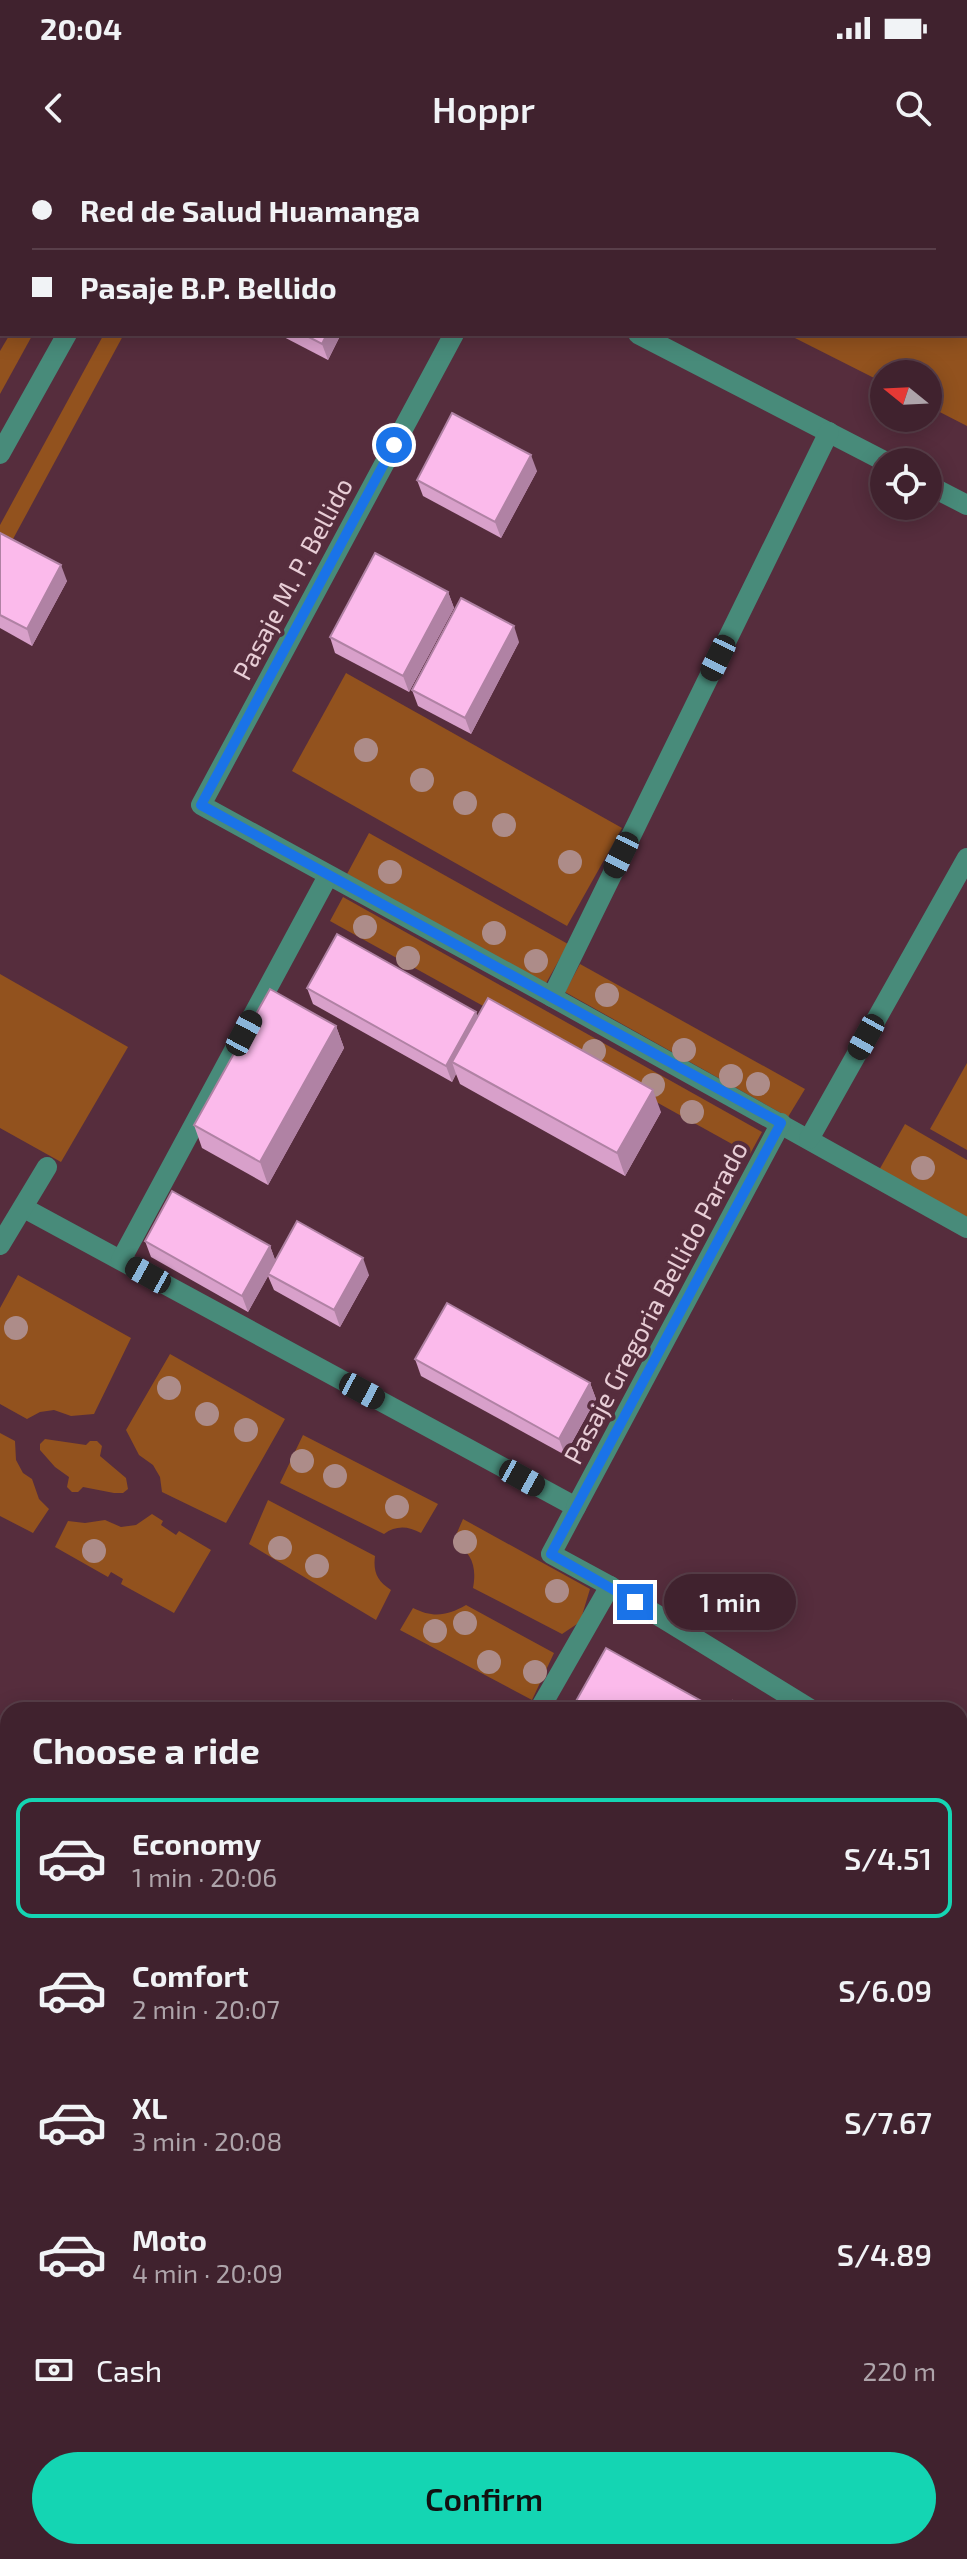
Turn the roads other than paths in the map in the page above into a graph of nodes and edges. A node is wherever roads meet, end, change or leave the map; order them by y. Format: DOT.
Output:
graph roads {
  1 [pos="66,336"];
  2 [pos="453,336"];
  3 [pos="642,336"];
  4 [pos="829,432"];
  5 [pos="0,454"];
  6 [pos="870,454"];
  7 [pos="942,492"];
  8 [pos="967,505"];
  9 [pos="967,858"];
  10 [pos="328,876"];
  11 [pos="552,997"];
  12 [pos="781,1123"];
  13 [pos="809,1139"];
  14 [pos="47,1167"];
  15 [pos="24,1208"];
  16 [pos="967,1228"];
  17 [pos="0,1245"];
  18 [pos="121,1260"];
  19 [pos="576,1507"];
  20 [pos="610,1586"];
  21 [pos="544,1702"];
  22 [pos="799,1702"];
  1 -- 5 [label="street"];
  2 -- 10 [label="street, Pasaje M. P. Bellido"];
  3 -- 4 [label="street"];
  4 -- 6 [label="street"];
  4 -- 11 [label="street"];
  7 -- 8 [label="street"];
  9 -- 13 [label="street"];
  10 -- 11 [label="street"];
  10 -- 18 [label="street"];
  11 -- 12 [label="street"];
  12 -- 13 [label="street"];
  12 -- 19 [label="street, Pasaje Gregoria Bellido Parado"];
  13 -- 16 [label="street"];
  14 -- 15 [label="street"];
  15 -- 17 [label="street"];
  15 -- 18 [label="street"];
  18 -- 19 [label="street"];
  19 -- 20 [label="street, Pasaje Gregoria Bellido Parado"];
  20 -- 21 [label="street"];
  20 -- 22 [label="street"];
}
